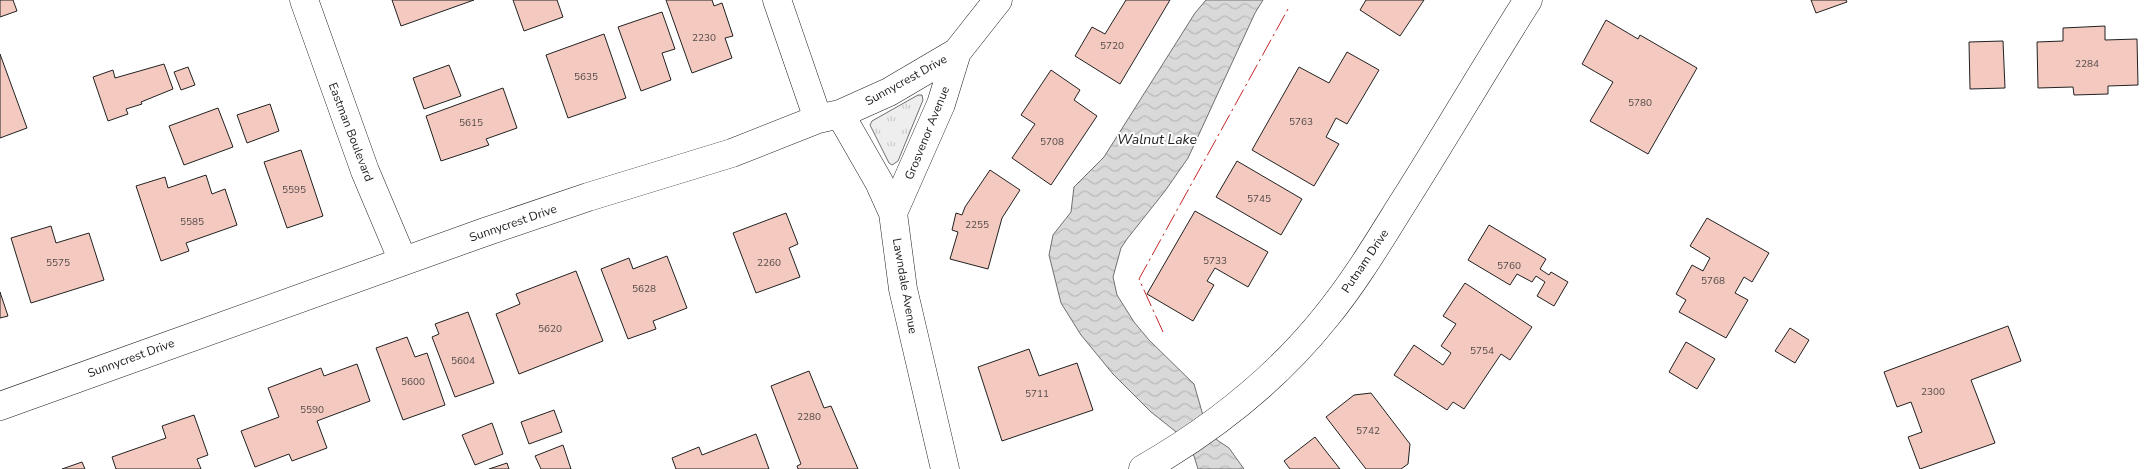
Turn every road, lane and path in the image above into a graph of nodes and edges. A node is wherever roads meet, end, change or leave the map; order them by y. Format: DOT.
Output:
graph roads {
  1 [pos="304,0"];
  2 [pos="777,0"];
  3 [pos="998,0"];
  4 [pos="1528,0"];
  5 [pos="957,52"];
  6 [pos="829,116"];
  7 [pos="893,213"];
  8 [pos="403,261"];
  9 [pos="0,406"];
  10 [pos="1151,464"];
  11 [pos="945,469"];
  1 -- 8 [label="street, Eastman Boulevard"];
  2 -- 6 [label="street, Lawndale Avenue"];
  3 -- 5 [label="street, Sunnycrest Drive"];
  4 -- 10 [label="street, Putnam Drive"];
  5 -- 6 [label="street, Sunnycrest Drive"];
  5 -- 7 [label="street, Grosvenor Avenue"];
  6 -- 7 [label="street, Lawndale Avenue"];
  6 -- 8 [label="street, Sunnycrest Drive"];
  7 -- 11 [label="street, Lawndale Avenue"];
  8 -- 9 [label="street, Sunnycrest Drive"];
}
